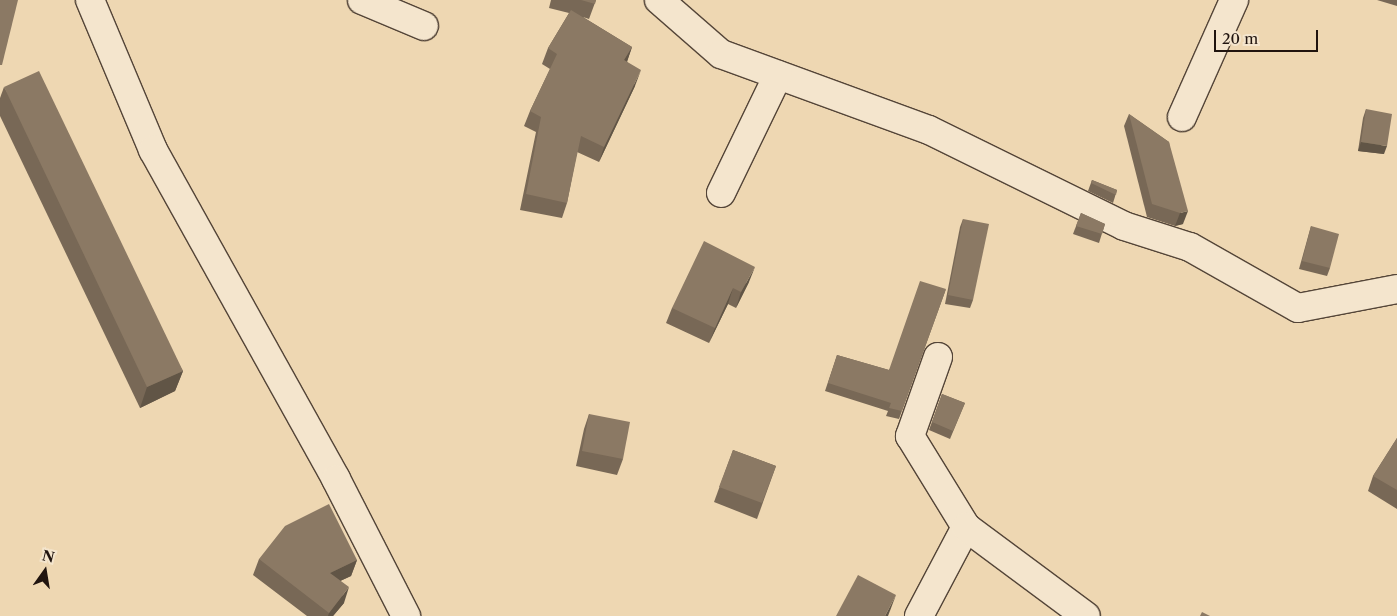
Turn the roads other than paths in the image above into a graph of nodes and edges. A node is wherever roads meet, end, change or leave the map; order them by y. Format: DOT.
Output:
graph roads {
  1 [pos="90,0"];
  2 [pos="362,0"];
  3 [pos="659,0"];
  4 [pos="1234,0"];
  5 [pos="424,26"];
  6 [pos="778,75"];
  7 [pos="1182,117"];
  8 [pos="721,193"];
  9 [pos="1397,289"];
  10 [pos="938,357"];
  11 [pos="966,527"];
  12 [pos="406,616"];
  13 [pos="919,616"];
  14 [pos="1086,616"];
  1 -- 12 [label="street"];
  2 -- 5 [label="street"];
  3 -- 6 [label="street"];
  4 -- 7 [label="street"];
  6 -- 8 [label="street"];
  6 -- 9 [label="street"];
  10 -- 11 [label="street"];
  11 -- 13 [label="street"];
  11 -- 14 [label="street"];
}
